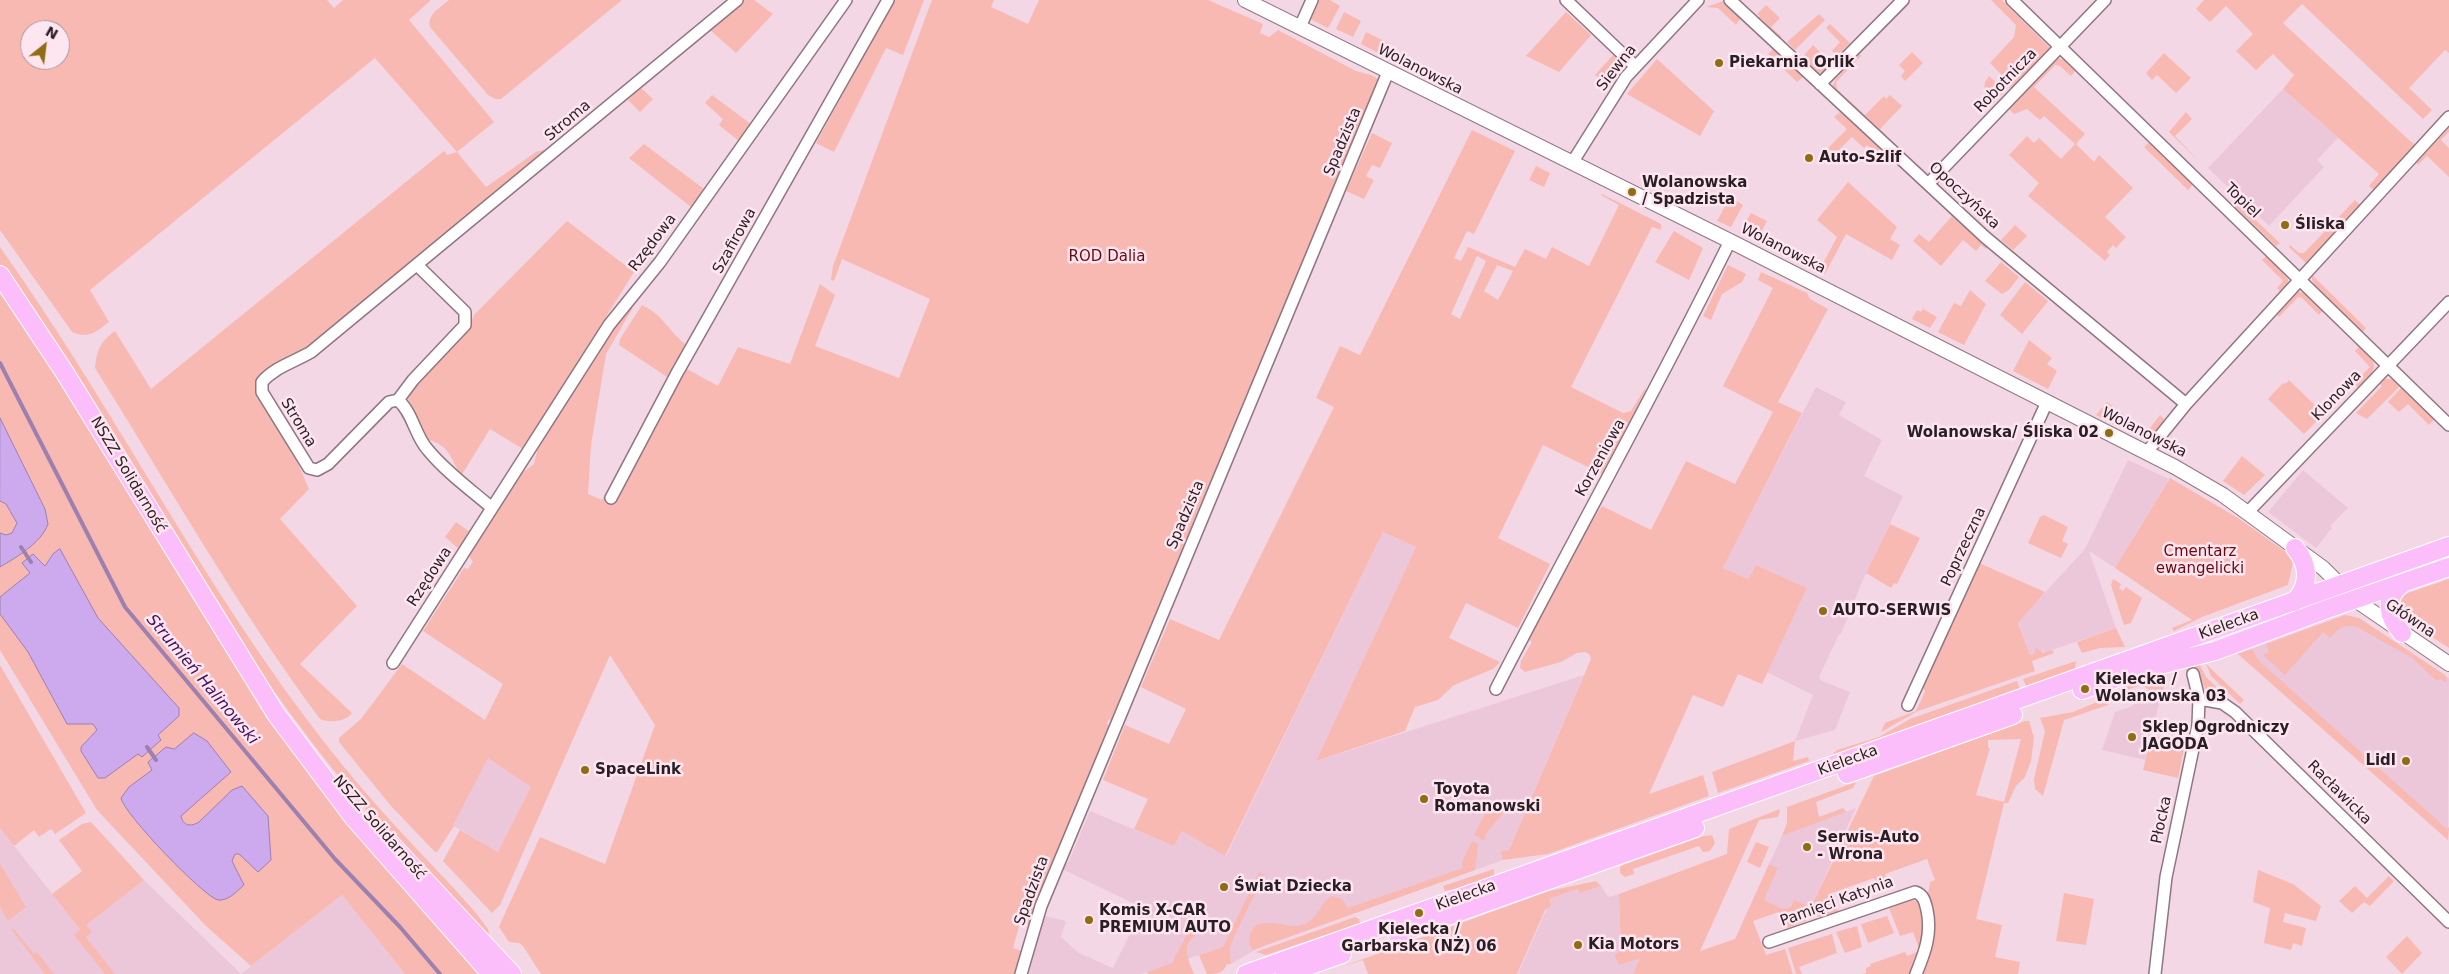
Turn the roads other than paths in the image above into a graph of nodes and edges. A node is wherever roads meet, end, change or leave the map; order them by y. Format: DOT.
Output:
graph roads {
  1 [pos="737,0"];
  2 [pos="846,0"];
  3 [pos="888,0"];
  4 [pos="1245,0"];
  5 [pos="1312,0"];
  6 [pos="1566,0"];
  7 [pos="1698,0"];
  8 [pos="1730,0"];
  9 [pos="1902,0"];
  10 [pos="2012,0"];
  11 [pos="2105,0"];
  12 [pos="1300,27"];
  13 [pos="2061,46"];
  14 [pos="1635,66"];
  15 [pos="1388,72"];
  16 [pos="1820,84"];
  17 [pos="2449,117"];
  18 [pos="1572,163"];
  19 [pos="1928,184"];
  20 [pos="1730,241"];
  21 [pos="418,266"];
  22 [pos="0,276"];
  23 [pos="2301,280"];
  24 [pos="2449,302"];
  25 [pos="2388,365"];
  26 [pos="398,400"];
  27 [pos="2047,402"];
  28 [pos="2186,404"];
  29 [pos="2449,424"];
  30 [pos="2147,452"];
  31 [pos="611,498"];
  32 [pos="492,508"];
  33 [pos="2248,512"];
  34 [pos="2449,546"];
  35 [pos="2295,548"];
  36 [pos="2449,567"];
  37 [pos="2402,584"];
  38 [pos="2339,586"];
  39 [pos="2354,599"];
  40 [pos="2294,602"];
  41 [pos="2402,633"];
  42 [pos="393,663"];
  43 [pos="2449,664"];
  44 [pos="2193,674"];
  45 [pos="253,675"];
  46 [pos="1496,689"];
  47 [pos="2199,699"];
  48 [pos="1908,705"];
  49 [pos="2449,922"];
  50 [pos="1769,942"];
  51 [pos="491,974"];
  52 [pos="512,974"];
  53 [pos="1021,974"];
  54 [pos="1246,974"];
  55 [pos="1285,974"];
  56 [pos="1916,974"];
  57 [pos="2155,974"];
  1 -- 21 [label="street, Stroma"];
  2 -- 32 [label="street, Rzędowa"];
  3 -- 31 [label="street, Szafirowa"];
  4 -- 12 [label="street, Wolanowska"];
  5 -- 12 [label="street"];
  6 -- 14 [label="street"];
  7 -- 14 [label="street, Siewna"];
  8 -- 16 [label="street, Opoczyńska"];
  9 -- 16 [label="street"];
  10 -- 13 [label="street, Topiel"];
  11 -- 13 [label="street, Robotnicza"];
  12 -- 15 [label="street, Wolanowska"];
  13 -- 19 [label="street, Robotnicza"];
  13 -- 23 [label="street, Topiel"];
  14 -- 18 [label="street, Siewna"];
  15 -- 18 [label="street, Wolanowska"];
  15 -- 53 [label="street, Spadzista"];
  16 -- 19 [label="street, Opoczyńska"];
  17 -- 23 [label="street"];
  18 -- 20 [label="street, Wolanowska"];
  19 -- 28 [label="street, Opoczyńska"];
  20 -- 27 [label="street, Wolanowska"];
  20 -- 46 [label="street, Korzeniowa"];
  21 -- 26 [label="street, Stroma"];
  21 -- 26 [label="street, Stroma"];
  22 -- 45 [label="main road, NSZZ Solidarność"];
  23 -- 25 [label="street, Topiel"];
  23 -- 28 [label="street"];
  24 -- 25 [label="street, Klonowa"];
  25 -- 29 [label="street, Topiel"];
  25 -- 33 [label="street, Klonowa"];
  26 -- 32 [label="street"];
  27 -- 30 [label="street, Wolanowska"];
  27 -- 48 [label="street, Poprzeczna"];
  28 -- 30 [label="street"];
  30 -- 33 [label="street, Wolanowska"];
  32 -- 42 [label="street, Rzędowa"];
  33 -- 35 [label="street, Wolanowska"];
  34 -- 38 [label="main road, Kielecka"];
  35 -- 38 [label="street, Wolanowska"];
  35 -- 40 [label="main road"];
  36 -- 37 [label="main road, Kielecka"];
  37 -- 39 [label="main road, Kielecka"];
  37 -- 41 [label="main road"];
  38 -- 39 [label="street, Wolanowska"];
  38 -- 40 [label="main road, Kielecka"];
  39 -- 41 [label="street, Główna"];
  39 -- 55 [label="main road, Kielecka"];
  40 -- 54 [label="main road, Kielecka"];
  41 -- 43 [label="street, Główna"];
  44 -- 47 [label="street, Płocka"];
  45 -- 51 [label="main road, NSZZ Solidarność"];
  45 -- 52 [label="main road, NSZZ Solidarność"];
  47 -- 49 [label="street, Racławicka"];
  47 -- 57 [label="street, Płocka"];
  50 -- 56 [label="street, Pamięci Katynia"];
}
